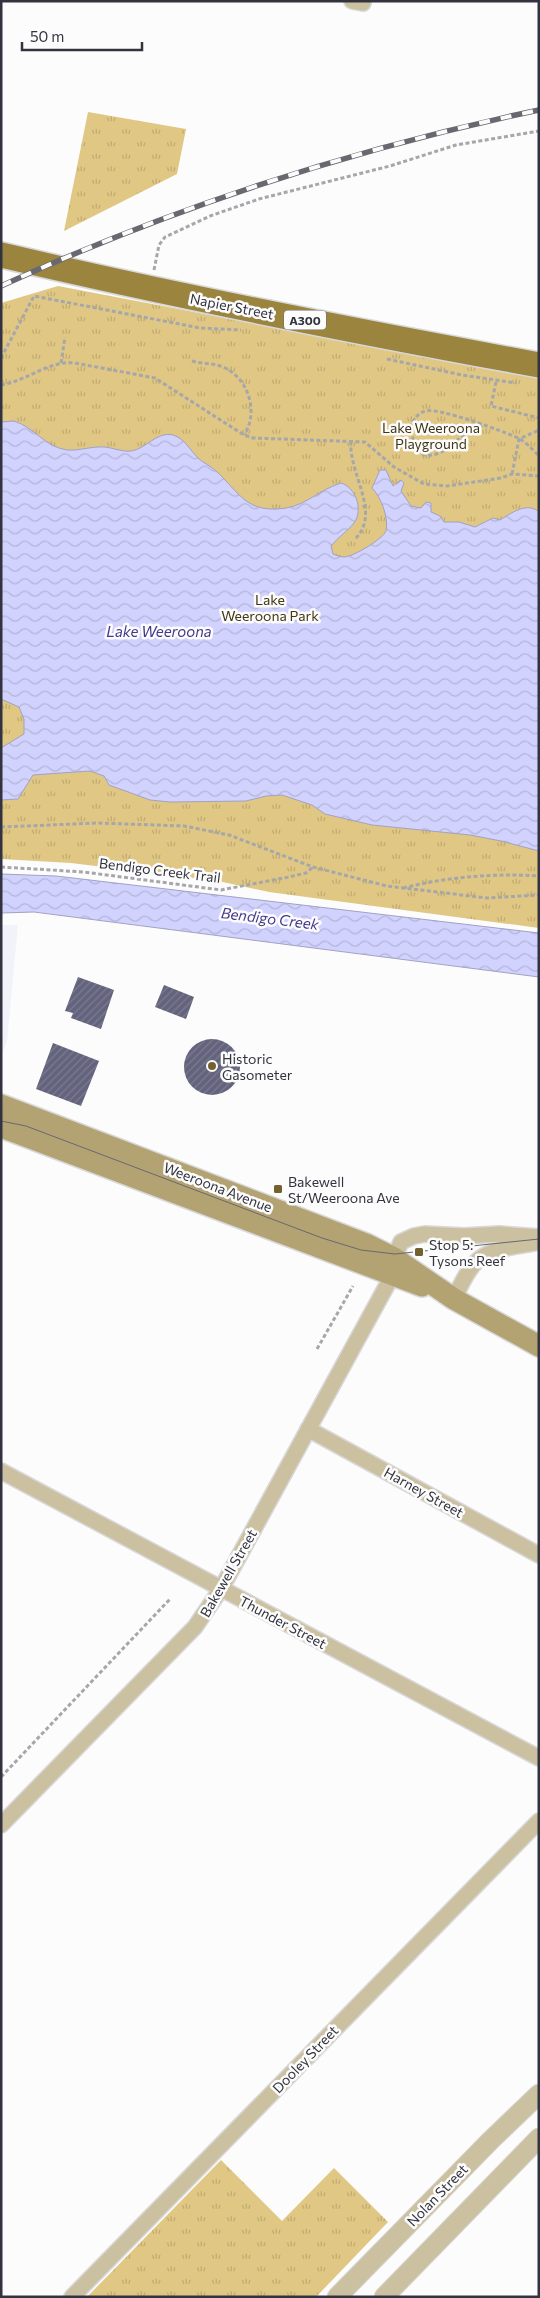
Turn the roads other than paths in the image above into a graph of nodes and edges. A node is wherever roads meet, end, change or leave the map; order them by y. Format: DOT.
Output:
graph roads {
  1 [pos="8,257"];
  2 [pos="126,280"];
  3 [pos="539,350"];
  4 [pos="539,365"];
  5 [pos="1,1105"];
  6 [pos="1,1127"];
  7 [pos="539,1236"];
  8 [pos="539,1242"];
  9 [pos="393,1267"];
  10 [pos="454,1299"];
  11 [pos="539,1346"];
  12 [pos="308,1429"];
  13 [pos="1,1470"];
  14 [pos="539,1555"];
  15 [pos="221,1589"];
  16 [pos="539,1758"];
  17 [pos="539,1821"];
  18 [pos="1,1825"];
  19 [pos="539,2094"];
  20 [pos="539,2138"];
  21 [pos="72,2297"];
  22 [pos="336,2297"];
  23 [pos="384,2297"];
  1 -- 2 [label="highway, Napier Street / A300"];
  2 -- 3 [label="highway, Napier Street / A300"];
  2 -- 4 [label="highway, Napier Street / A300"];
  5 -- 9 [label="main road, Weeroona Avenue"];
  6 -- 9 [label="main road, Weeroona Avenue"];
  7 -- 9 [label="street, Bakewell Street"];
  8 -- 10 [label="street"];
  9 -- 10 [label="main road, Weeroona Avenue"];
  9 -- 12 [label="street, Bakewell Street"];
  10 -- 11 [label="main road, Weeroona Avenue"];
  12 -- 14 [label="street, Harney Street"];
  12 -- 15 [label="street, Bakewell Street"];
  13 -- 15 [label="street, Thunder Street"];
  15 -- 16 [label="street, Thunder Street"];
  15 -- 18 [label="street, Bakewell Street"];
  17 -- 21 [label="street, Dooley Street"];
  19 -- 22 [label="street, Nolan Street"];
  20 -- 23 [label="street"];
}
